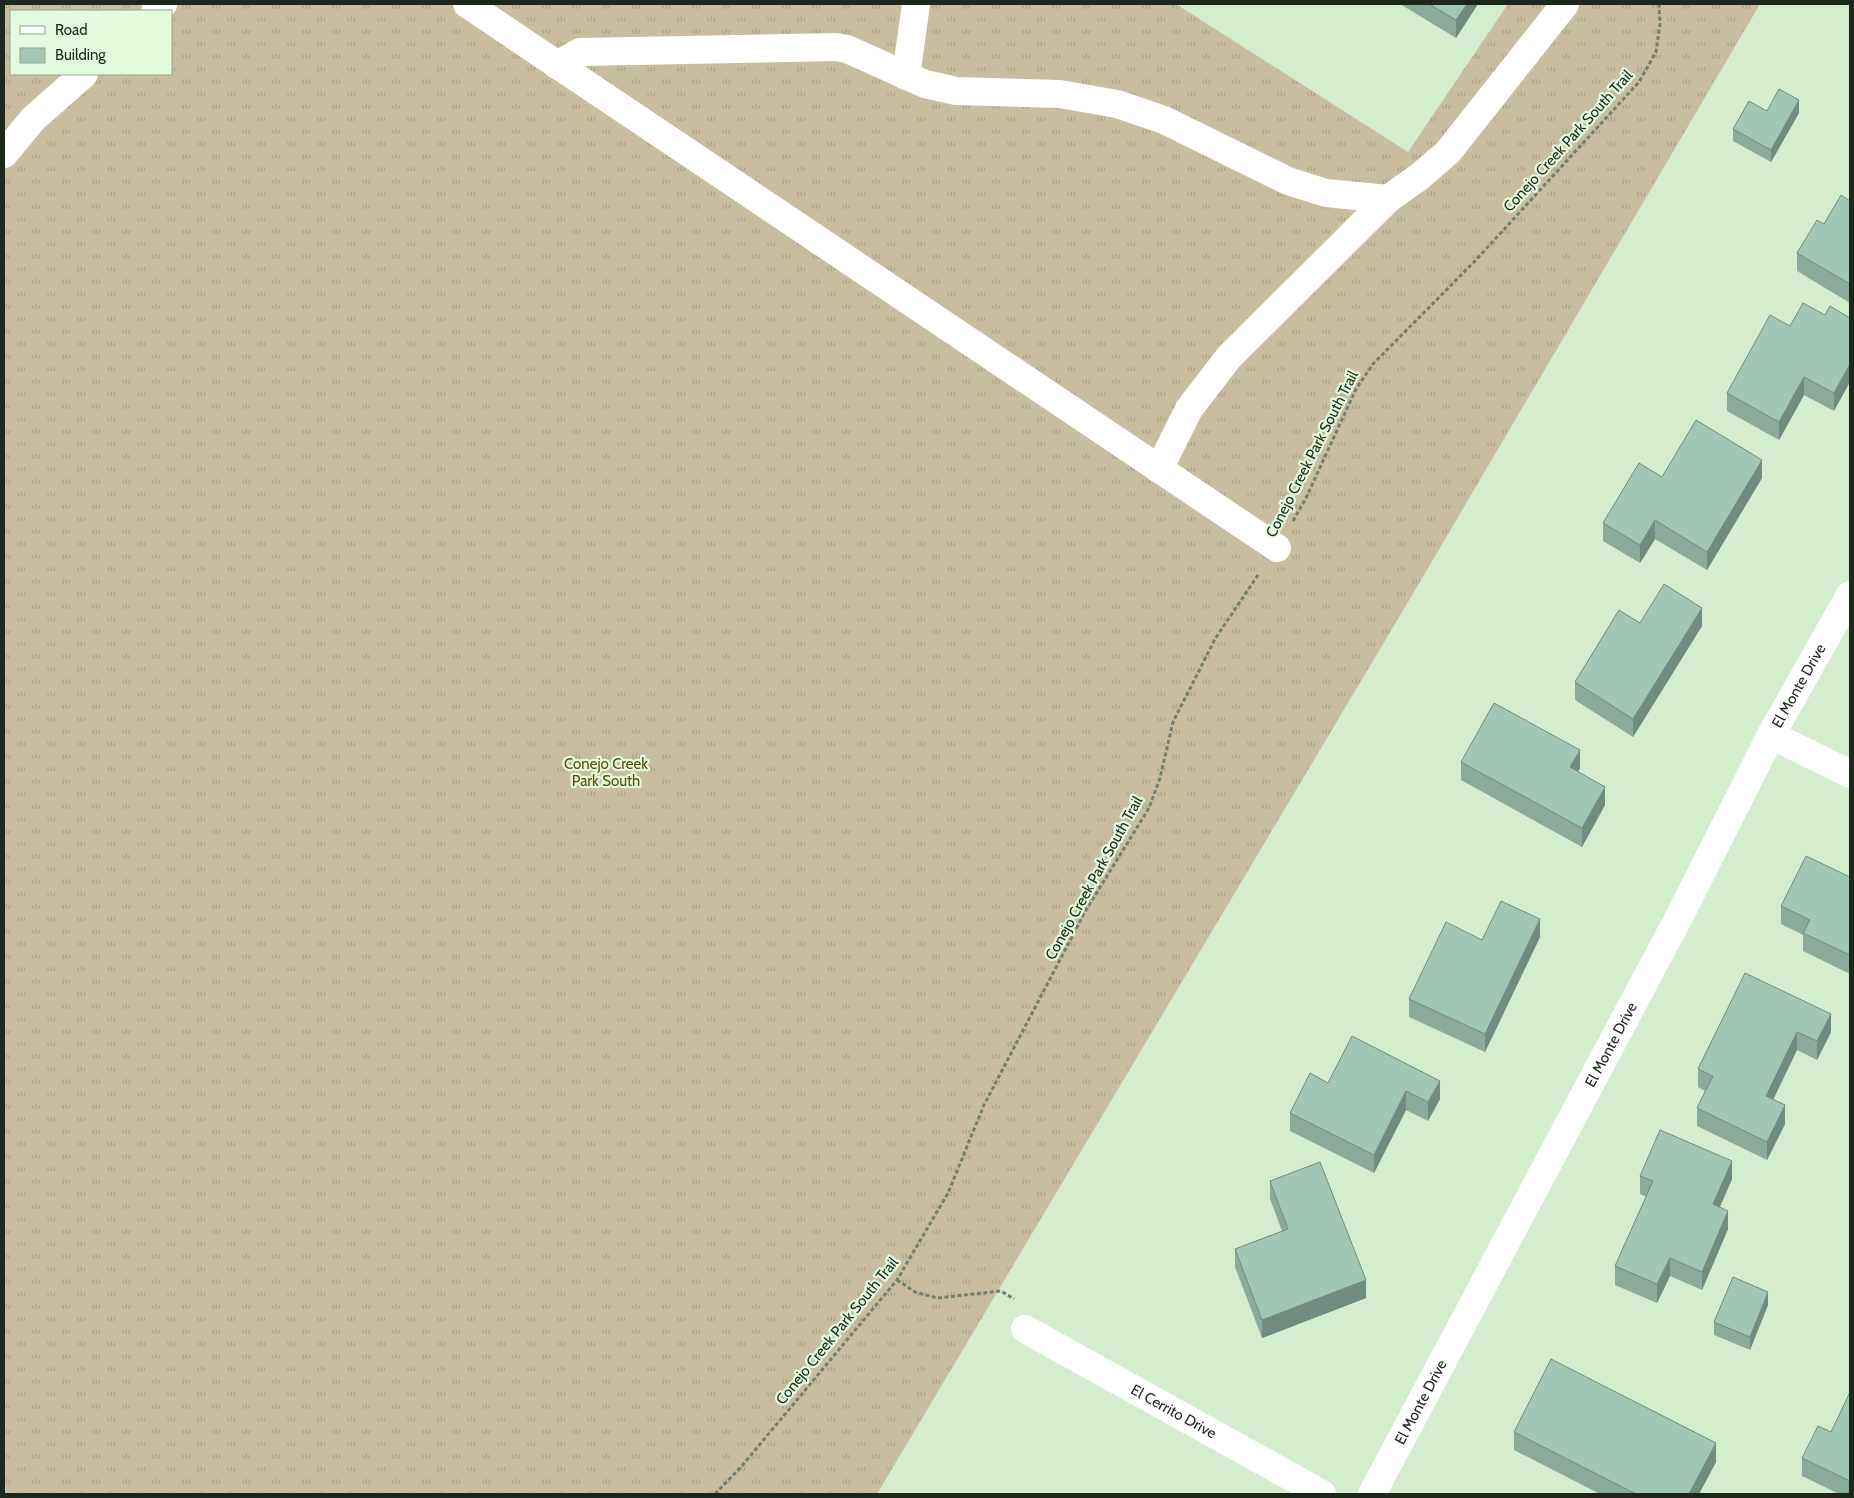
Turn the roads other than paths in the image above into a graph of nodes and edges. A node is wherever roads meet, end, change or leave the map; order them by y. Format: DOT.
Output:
graph roads {
  1 [pos="467,4"];
  2 [pos="916,4"];
  3 [pos="1565,4"];
  4 [pos="557,64"];
  5 [pos="83,75"];
  6 [pos="906,76"];
  7 [pos="4,154"];
  8 [pos="1388,199"];
  9 [pos="1159,469"];
  10 [pos="1277,548"];
  11 [pos="1850,595"];
  12 [pos="1771,735"];
  13 [pos="1850,774"];
  14 [pos="1025,1329"];
  15 [pos="1322,1494"];
  16 [pos="1372,1494"];
  1 -- 4 [label="street"];
  2 -- 6 [label="street"];
  3 -- 8 [label="street"];
  4 -- 6 [label="street"];
  4 -- 9 [label="street"];
  5 -- 7 [label="street"];
  6 -- 8 [label="street"];
  8 -- 9 [label="street"];
  9 -- 10 [label="street"];
  11 -- 12 [label="street, El Monte Drive"];
  12 -- 13 [label="street"];
  12 -- 16 [label="street, El Monte Drive"];
  14 -- 15 [label="street, El Cerrito Drive"];
}
